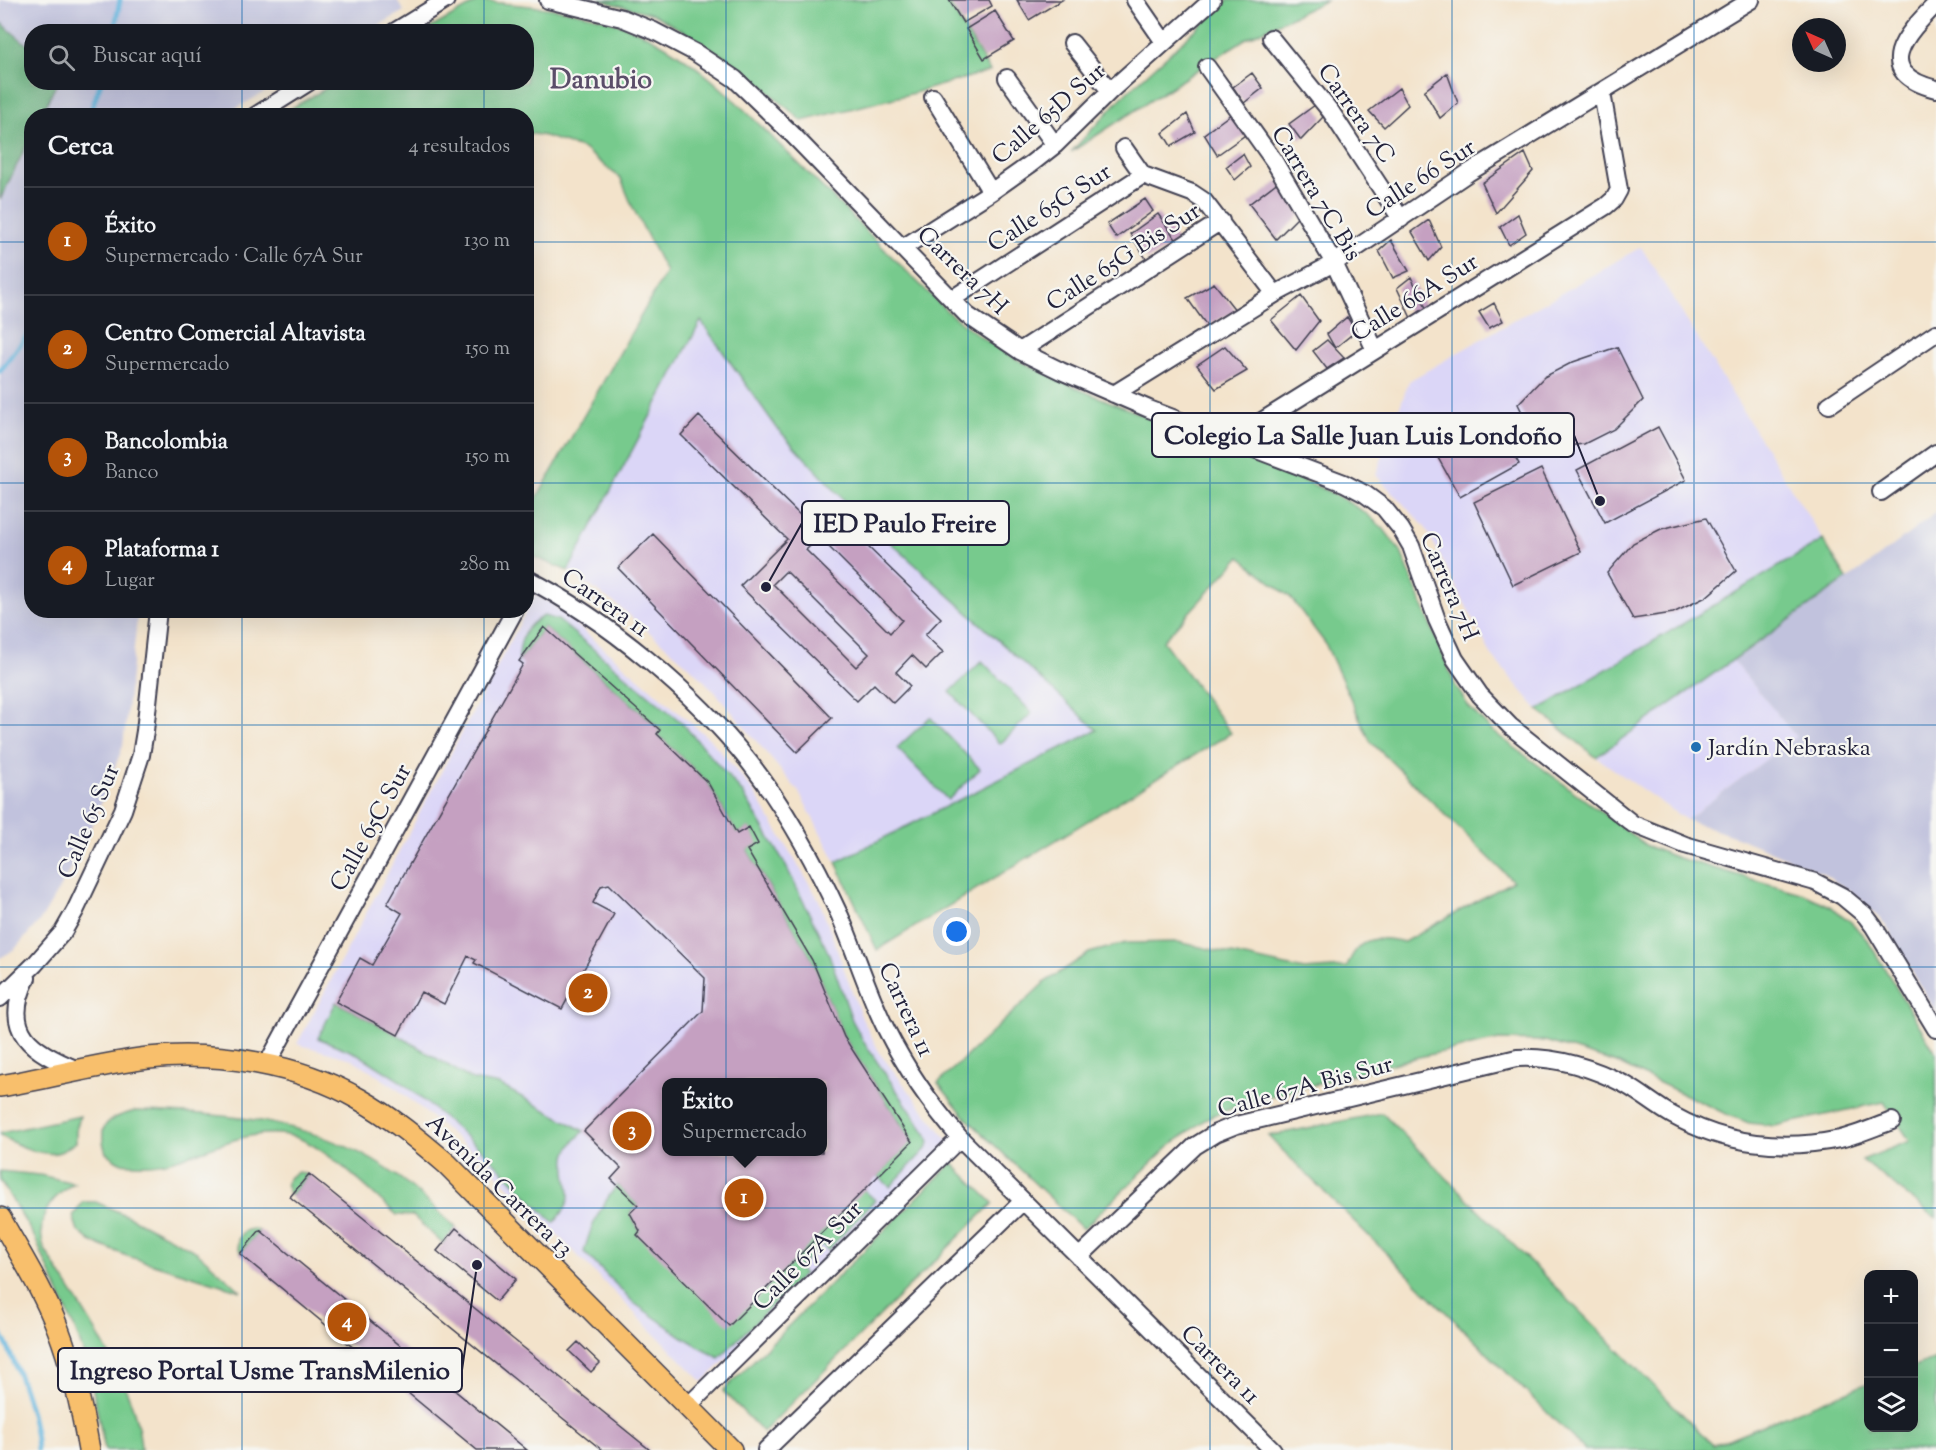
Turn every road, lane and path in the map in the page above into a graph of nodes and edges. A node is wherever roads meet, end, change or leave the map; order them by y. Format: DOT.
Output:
graph roads {
  1 [pos="446,0"];
  2 [pos="548,0"];
  3 [pos="1135,0"];
  4 [pos="1212,0"];
  5 [pos="1751,0"];
  6 [pos="1936,4"];
  7 [pos="407,24"];
  8 [pos="1271,38"];
  9 [pos="1164,42"];
  10 [pos="1072,43"];
  11 [pos="1207,67"];
  12 [pos="1007,78"];
  13 [pos="1936,89"];
  14 [pos="296,90"];
  15 [pos="1110,91"];
  16 [pos="1602,93"];
  17 [pos="933,97"];
  18 [pos="268,108"];
  19 [pos="1055,144"];
  20 [pos="1124,148"];
  21 [pos="1143,176"];
  22 [pos="991,192"];
  23 [pos="1401,219"];
  24 [pos="1221,221"];
  25 [pos="904,247"];
  26 [pos="1334,263"];
  27 [pos="1275,294"];
  28 [pos="952,299"];
  29 [pos="1936,333"];
  30 [pos="1375,350"];
  31 [pos="1020,351"];
  32 [pos="1114,393"];
  33 [pos="1829,405"];
  34 [pos="1230,441"];
  35 [pos="1936,453"];
  36 [pos="1881,492"];
  37 [pos="534,586"];
  38 [pos="157,618"];
  39 [pos="511,618"];
  40 [pos="35,964"];
  41 [pos="0,998"];
  42 [pos="1936,1029"];
  43 [pos="266,1066"];
  44 [pos="78,1070"];
  45 [pos="0,1086"];
  46 [pos="1892,1121"];
  47 [pos="960,1138"];
  48 [pos="1023,1201"];
  49 [pos="0,1218"];
  50 [pos="1079,1257"];
  51 [pos="688,1406"];
  52 [pos="89,1450"];
  53 [pos="731,1450"];
  54 [pos="766,1450"];
  55 [pos="1273,1450"];
  1 -- 7 [label="street"];
  2 -- 25 [label="street, Carrera 7H"];
  3 -- 9 [label="street"];
  4 -- 9 [label="street, Calle 65D Sur"];
  5 -- 16 [label="street, Calle 66 Sur"];
  6 -- 13 [label="street"];
  8 -- 23 [label="street, Carrera 7C"];
  9 -- 15 [label="street, Calle 65D Sur"];
  10 -- 15 [label="street"];
  11 -- 26 [label="street, Carrera 7C Bis"];
  12 -- 19 [label="street"];
  14 -- 18 [label="street"];
  15 -- 19 [label="street, Calle 65D Sur"];
  16 -- 23 [label="street, Calle 66 Sur"];
  16 -- 30 [label="street, Calle 66A Sur"];
  17 -- 22 [label="street"];
  19 -- 22 [label="street, Calle 65D Sur"];
  20 -- 21 [label="street"];
  21 -- 24 [label="street"];
  21 -- 28 [label="street, Calle 65G Sur"];
  22 -- 25 [label="street, Calle 65D Sur"];
  23 -- 26 [label="street, Calle 66 Sur"];
  24 -- 27 [label="street"];
  24 -- 31 [label="street, Calle 65G Bis Sur"];
  25 -- 28 [label="street, Carrera 7H"];
  26 -- 27 [label="street, Calle 66 Sur"];
  26 -- 30 [label="street, Carrera 7C Bis"];
  27 -- 32 [label="street, Calle 66 Sur"];
  28 -- 31 [label="street, Carrera 7H"];
  29 -- 33 [label="street"];
  30 -- 34 [label="street, Calle 66A Sur"];
  31 -- 32 [label="street, Carrera 7H"];
  32 -- 34 [label="street, Carrera 7H"];
  34 -- 42 [label="street, Carrera 7H"];
  35 -- 36 [label="street"];
  37 -- 47 [label="street, Carrera 11"];
  38 -- 40 [label="street, Calle 65 Sur"];
  39 -- 43 [label="street, Calle 65C Sur"];
  40 -- 41 [label="street, Calle 65 Sur"];
  40 -- 44 [label="street, Calle 65 Sur"];
  43 -- 44 [label="main road, Avenida Carrera 13"];
  43 -- 51 [label="main road, Avenida Carrera 13"];
  44 -- 45 [label="main road, Avenida Carrera 13"];
  46 -- 50 [label="street, Calle 67A Bis Sur"];
  47 -- 48 [label="street, Carrera 11"];
  47 -- 51 [label="street, Calle 67A Sur"];
  48 -- 50 [label="street, Carrera 11"];
  48 -- 54 [label="street"];
  49 -- 52 [label="main road"];
  50 -- 55 [label="street, Carrera 11"];
  51 -- 53 [label="main road, Avenida Carrera 13"];
}
